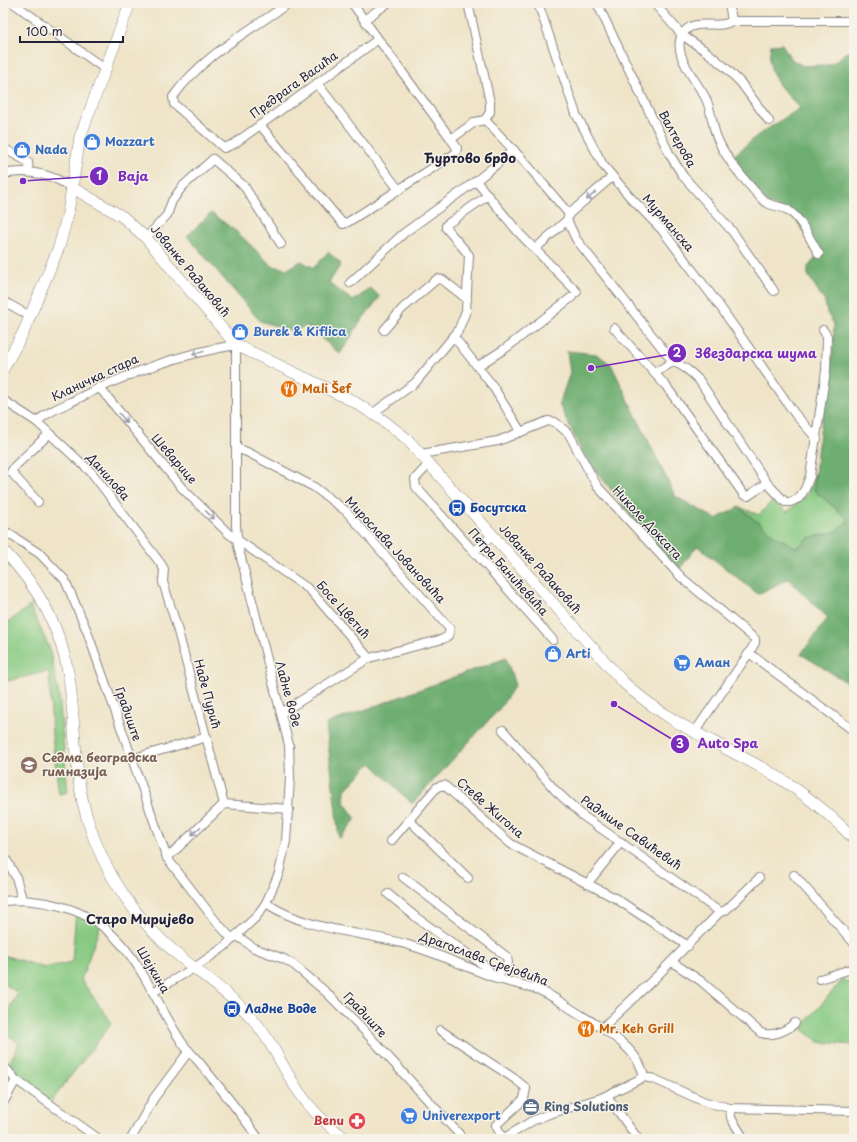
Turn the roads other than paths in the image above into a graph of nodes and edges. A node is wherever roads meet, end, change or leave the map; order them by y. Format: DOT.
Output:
graph roads {
  1 [pos="13,3"];
  2 [pos="130,3"];
  3 [pos="289,3"];
  4 [pos="352,3"];
  5 [pos="388,3"];
  6 [pos="468,3"];
  7 [pos="538,3"];
  8 [pos="597,3"];
  9 [pos="654,3"];
  10 [pos="729,3"];
  11 [pos="364,20"];
  12 [pos="732,21"];
  13 [pos="854,21"];
  14 [pos="682,35"];
  15 [pos="377,40"];
  16 [pos="105,69"];
  17 [pos="317,83"];
  18 [pos="484,120"];
  19 [pos="769,121"];
  20 [pos="260,126"];
  21 [pos="451,139"];
  22 [pos="3,148"];
  23 [pos="514,150"];
  24 [pos="29,172"];
  25 [pos="3,174"];
  26 [pos="612,177"];
  27 [pos="476,181"];
  28 [pos="71,187"];
  29 [pos="399,190"];
  30 [pos="487,196"];
  31 [pos="568,217"];
  32 [pos="146,238"];
  33 [pos="281,244"];
  34 [pos="535,249"];
  35 [pos="819,254"];
  36 [pos="350,282"];
  37 [pos="774,291"];
  38 [pos="467,299"];
  39 [pos="3,301"];
  40 [pos="30,316"];
  41 [pos="614,328"];
  42 [pos="384,330"];
  43 [pos="823,330"];
  44 [pos="454,337"];
  45 [pos="236,345"];
  46 [pos="673,362"];
  47 [pos="478,366"];
  48 [pos="3,369"];
  49 [pos="654,372"];
  50 [pos="99,388"];
  51 [pos="3,400"];
  52 [pos="373,413"];
  53 [pos="37,422"];
  54 [pos="521,432"];
  55 [pos="49,434"];
  56 [pos="817,439"];
  57 [pos="236,448"];
  58 [pos="421,454"];
  59 [pos="429,464"];
  60 [pos="767,483"];
  61 [pos="38,502"];
  62 [pos="3,530"];
  63 [pos="492,536"];
  64 [pos="238,540"];
  65 [pos="3,550"];
  66 [pos="474,551"];
  67 [pos="165,592"];
  68 [pos="554,640"];
  69 [pos="749,653"];
  70 [pos="369,658"];
  71 [pos="281,713"];
  72 [pos="503,730"];
  73 [pos="854,730"];
  74 [pos="694,733"];
  75 [pos="206,737"];
  76 [pos="131,759"];
  77 [pos="224,804"];
  78 [pos="289,808"];
  79 [pos="409,820"];
  80 [pos="854,839"];
  81 [pos="391,841"];
  82 [pos="621,842"];
  83 [pos="3,854"];
  84 [pos="167,858"];
  85 [pos="794,875"];
  86 [pos="403,877"];
  87 [pos="468,878"];
  88 [pos="759,878"];
  89 [pos="587,884"];
  90 [pos="388,894"];
  91 [pos="22,899"];
  92 [pos="3,900"];
  93 [pos="266,903"];
  94 [pos="720,912"];
  95 [pos="234,937"];
  96 [pos="854,943"];
  97 [pos="688,946"];
  98 [pos="672,962"];
  99 [pos="194,968"];
  100 [pos="854,968"];
  101 [pos="496,978"];
  102 [pos="820,979"];
  103 [pos="153,992"];
  104 [pos="795,1023"];
  105 [pos="602,1028"];
  106 [pos="440,1030"];
  107 [pos="189,1051"];
  108 [pos="3,1065"];
  109 [pos="644,1077"];
  110 [pos="16,1080"];
  111 [pos="607,1096"];
  112 [pos="3,1102"];
  113 [pos="730,1108"];
  114 [pos="854,1111"];
  115 [pos="459,1134"];
  116 [pos="99,1139"];
  117 [pos="131,1139"];
  118 [pos="259,1139"];
  119 [pos="346,1139"];
  120 [pos="503,1139"];
  121 [pos="638,1139"];
  122 [pos="744,1139"];
  1 -- 16 [label="street"];
  2 -- 16 [label="main road"];
  3 -- 20 [label="street, Предрага Васића"];
  4 -- 11 [label="street"];
  5 -- 11 [label="street"];
  6 -- 18 [label="street"];
  7 -- 26 [label="street, Мурманска"];
  8 -- 37 [label="street, Валтерова"];
  9 -- 14 [label="street"];
  10 -- 12 [label="street"];
  11 -- 15 [label="street"];
  12 -- 13 [label="street"];
  12 -- 14 [label="street"];
  14 -- 19 [label="street"];
  14 -- 35 [label="street"];
  15 -- 17 [label="street, Предрага Васића"];
  15 -- 21 [label="street"];
  16 -- 28 [label="main road"];
  17 -- 20 [label="street, Предрага Васића"];
  17 -- 29 [label="street"];
  18 -- 21 [label="street"];
  18 -- 23 [label="street"];
  20 -- 29 [label="street"];
  21 -- 29 [label="street"];
  22 -- 24 [label="street"];
  23 -- 27 [label="street"];
  23 -- 31 [label="street"];
  24 -- 25 [label="street"];
  24 -- 28 [label="street"];
  26 -- 31 [label="street, one-way"];
  26 -- 56 [label="street, Мурманска"];
  27 -- 30 [label="street"];
  27 -- 36 [label="street"];
  28 -- 32 [label="main road, Јованке Радаковић"];
  28 -- 40 [label="main road"];
  30 -- 34 [label="street"];
  30 -- 38 [label="street"];
  31 -- 34 [label="street"];
  31 -- 46 [label="street"];
  32 -- 33 [label="street"];
  32 -- 45 [label="main road, Јованке Радаковић"];
  34 -- 47 [label="street"];
  38 -- 42 [label="street"];
  38 -- 44 [label="street"];
  39 -- 40 [label="street"];
  40 -- 48 [label="main road"];
  41 -- 49 [label="street"];
  43 -- 56 [label="street"];
  44 -- 47 [label="street"];
  44 -- 52 [label="street"];
  45 -- 50 [label="street, Кланичка стара, one-way"];
  45 -- 52 [label="main road, Јованке Радаковић"];
  45 -- 57 [label="street, Ладне воде"];
  46 -- 49 [label="street"];
  46 -- 60 [label="street"];
  47 -- 54 [label="street"];
  49 -- 60 [label="street"];
  50 -- 53 [label="street, Кланичка стара"];
  50 -- 64 [label="street, Шеварице, one-way"];
  51 -- 53 [label="street, Данилова"];
  52 -- 58 [label="main road, Јованке Радаковић"];
  53 -- 55 [label="street, Данилова"];
  54 -- 58 [label="street, Николе Доксата"];
  54 -- 69 [label="street, Николе Доксата"];
  55 -- 61 [label="street"];
  55 -- 67 [label="street, Данилова"];
  56 -- 60 [label="street"];
  57 -- 64 [label="street, Ладне воде"];
  57 -- 70 [label="street, Мирослава Јовановића"];
  58 -- 59 [label="main road, Јованке Радаковић"];
  59 -- 63 [label="main road, Јованке Радаковић"];
  59 -- 66 [label="street, Петра Банићевића"];
  62 -- 76 [label="street, Градиште"];
  63 -- 66 [label="street"];
  63 -- 74 [label="main road, Јованке Радаковић"];
  64 -- 70 [label="street, Босе Цветић"];
  64 -- 71 [label="street, Ладне воде"];
  65 -- 99 [label="main road"];
  66 -- 68 [label="street, Петра Банићевића"];
  67 -- 75 [label="street, Наде Пурић"];
  69 -- 73 [label="street"];
  69 -- 74 [label="street, Николе Доксата"];
  70 -- 71 [label="street"];
  71 -- 78 [label="street, Ладне воде"];
  72 -- 82 [label="street, Радмиле Савићевић"];
  74 -- 80 [label="main road, Јованке Радаковић"];
  75 -- 76 [label="street"];
  75 -- 77 [label="street, Наде Пурић"];
  76 -- 84 [label="street, Градиште"];
  77 -- 78 [label="street"];
  77 -- 84 [label="street, one-way"];
  78 -- 93 [label="street, Ладне воде"];
  79 -- 81 [label="street, Стеве Жигона"];
  79 -- 87 [label="street"];
  79 -- 89 [label="street, Стеве Жигона"];
  82 -- 89 [label="street"];
  82 -- 94 [label="street, Радмиле Савићевић"];
  83 -- 91 [label="street"];
  84 -- 95 [label="street, Градиште"];
  85 -- 96 [label="street"];
  86 -- 101 [label="street"];
  88 -- 94 [label="street"];
  89 -- 97 [label="street, Стеве Жигона"];
  90 -- 101 [label="street"];
  91 -- 92 [label="street, Шејкина"];
  91 -- 103 [label="street, Шејкина"];
  93 -- 95 [label="street, Ладне воде"];
  93 -- 101 [label="street, Драгослава Срејовића"];
  94 -- 97 [label="street"];
  95 -- 99 [label="street, Ладне воде"];
  95 -- 115 [label="street, Градиште"];
  97 -- 98 [label="street"];
  98 -- 104 [label="street"];
  98 -- 105 [label="street"];
  99 -- 103 [label="street, Ладне воде"];
  99 -- 119 [label="main road"];
  100 -- 102 [label="street"];
  101 -- 105 [label="street, Драгослава Срејовића"];
  103 -- 107 [label="street, Шејкина"];
  105 -- 109 [label="street, Драгослава Срејовића"];
  106 -- 120 [label="street"];
  107 -- 117 [label="street"];
  107 -- 118 [label="street, Шејкина"];
  108 -- 110 [label="street"];
  109 -- 111 [label="street"];
  109 -- 113 [label="street"];
  110 -- 112 [label="street"];
  110 -- 116 [label="street"];
  111 -- 120 [label="street"];
  111 -- 121 [label="street"];
  113 -- 114 [label="street"];
  113 -- 122 [label="street"];
}
